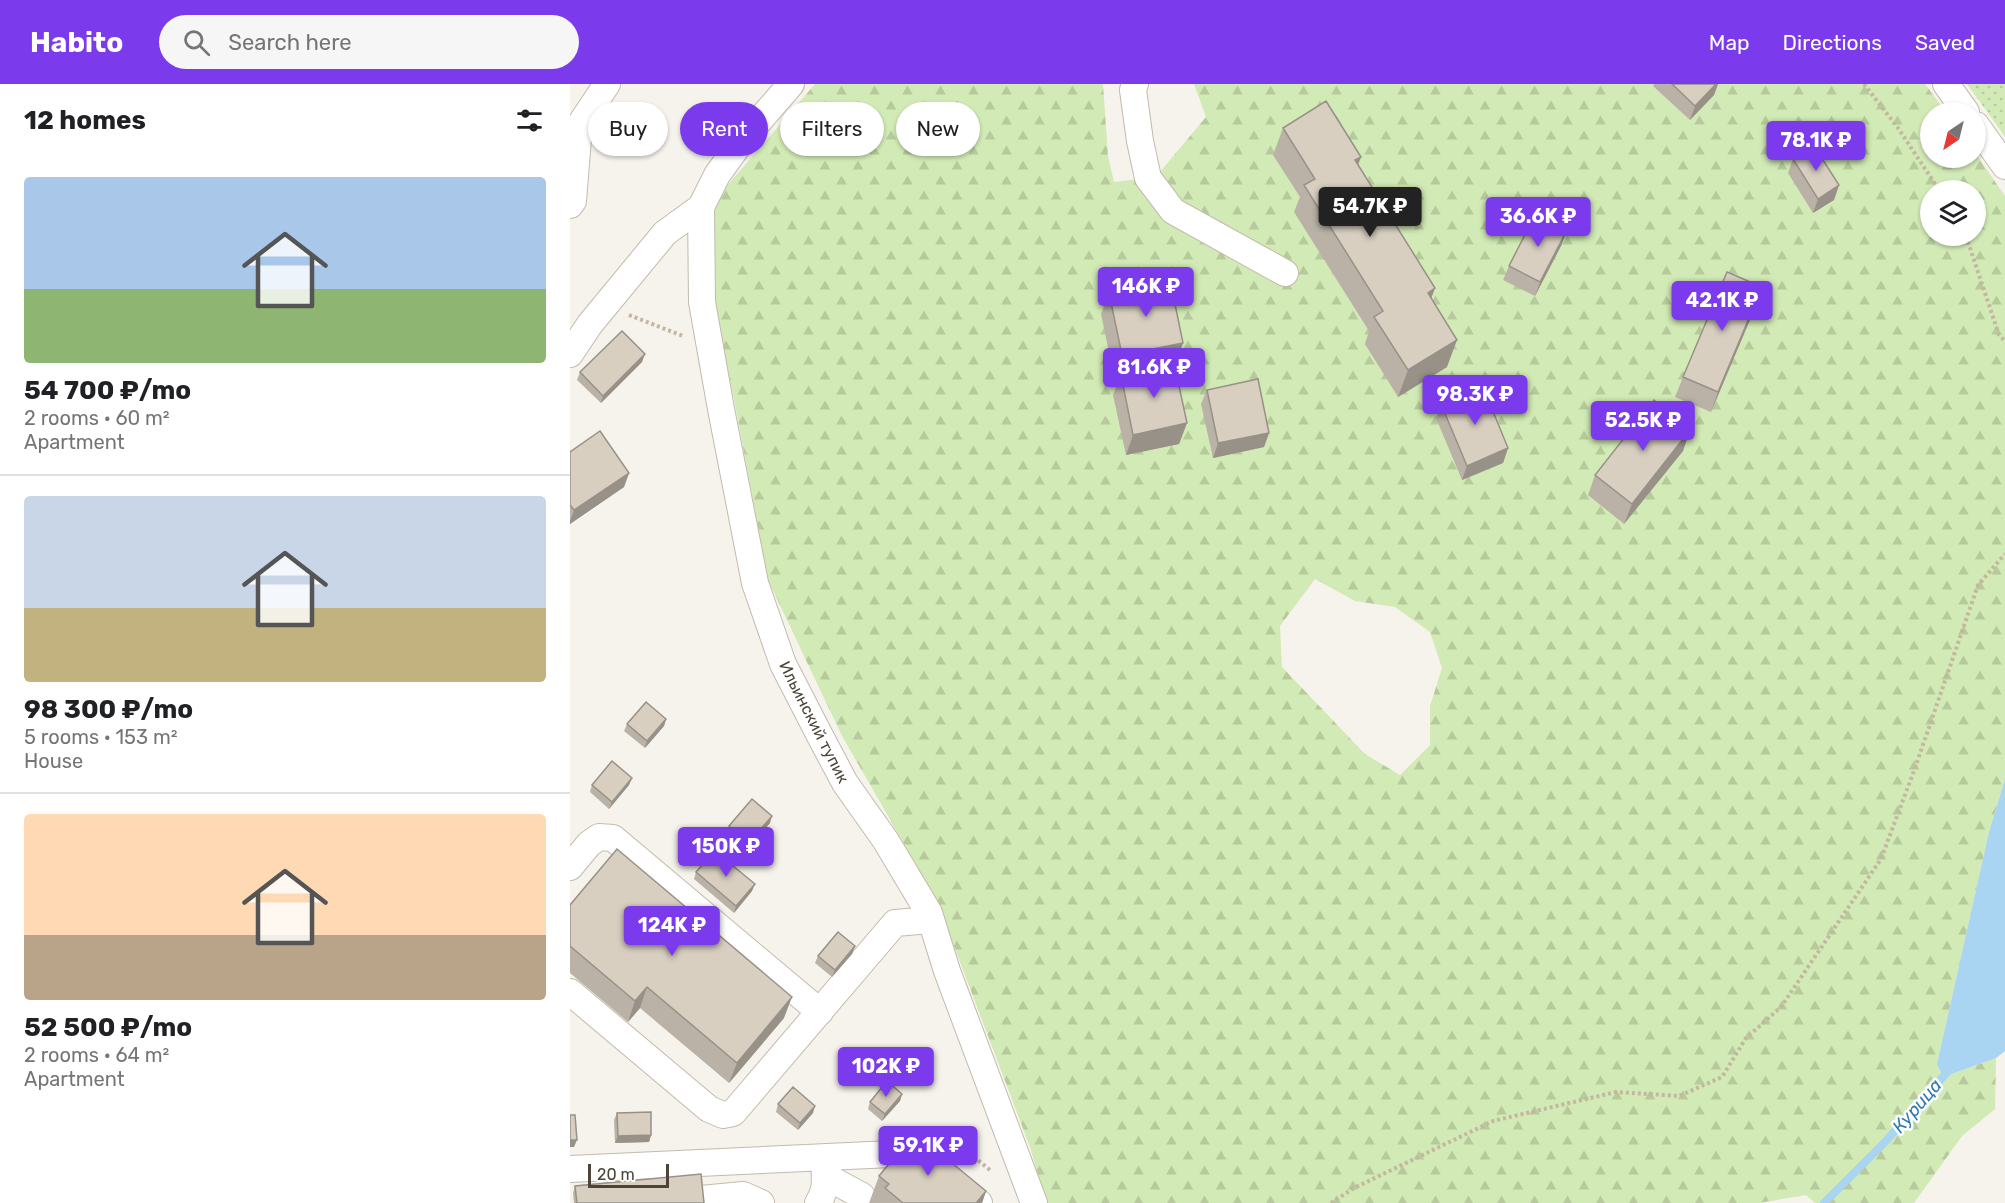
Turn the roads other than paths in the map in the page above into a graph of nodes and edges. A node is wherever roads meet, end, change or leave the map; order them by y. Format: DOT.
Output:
graph roads {
  1 [pos="607,84"];
  2 [pos="791,84"];
  3 [pos="1135,84"];
  4 [pos="1946,84"];
  5 [pos="1959,102"];
  6 [pos="1986,139"];
  7 [pos="2005,166"];
  8 [pos="570,205"];
  9 [pos="701,207"];
  10 [pos="1285,273"];
  11 [pos="580,330"];
  12 [pos="570,354"];
  13 [pos="570,867"];
  14 [pos="931,920"];
  15 [pos="570,992"];
  16 [pos="820,1012"];
  17 [pos="824,1167"];
  18 [pos="570,1170"];
  19 [pos="701,1199"];
  20 [pos="761,1203"];
  21 [pos="818,1203"];
  22 [pos="861,1203"];
  23 [pos="979,1203"];
  24 [pos="1034,1203"];
  1 -- 8 [label="street"];
  2 -- 9 [label="street"];
  3 -- 10 [label="street"];
  4 -- 5 [label="street"];
  6 -- 7 [label="street"];
  9 -- 11 [label="street"];
  9 -- 14 [label="street, Ильинский тупик"];
  11 -- 12 [label="street"];
  13 -- 16 [label="street"];
  14 -- 16 [label="street"];
  14 -- 24 [label="street, Ильинский тупик"];
  15 -- 16 [label="street"];
  17 -- 18 [label="street"];
  17 -- 21 [label="street"];
  17 -- 22 [label="street"];
  17 -- 23 [label="street"];
  19 -- 20 [label="street"];
}
